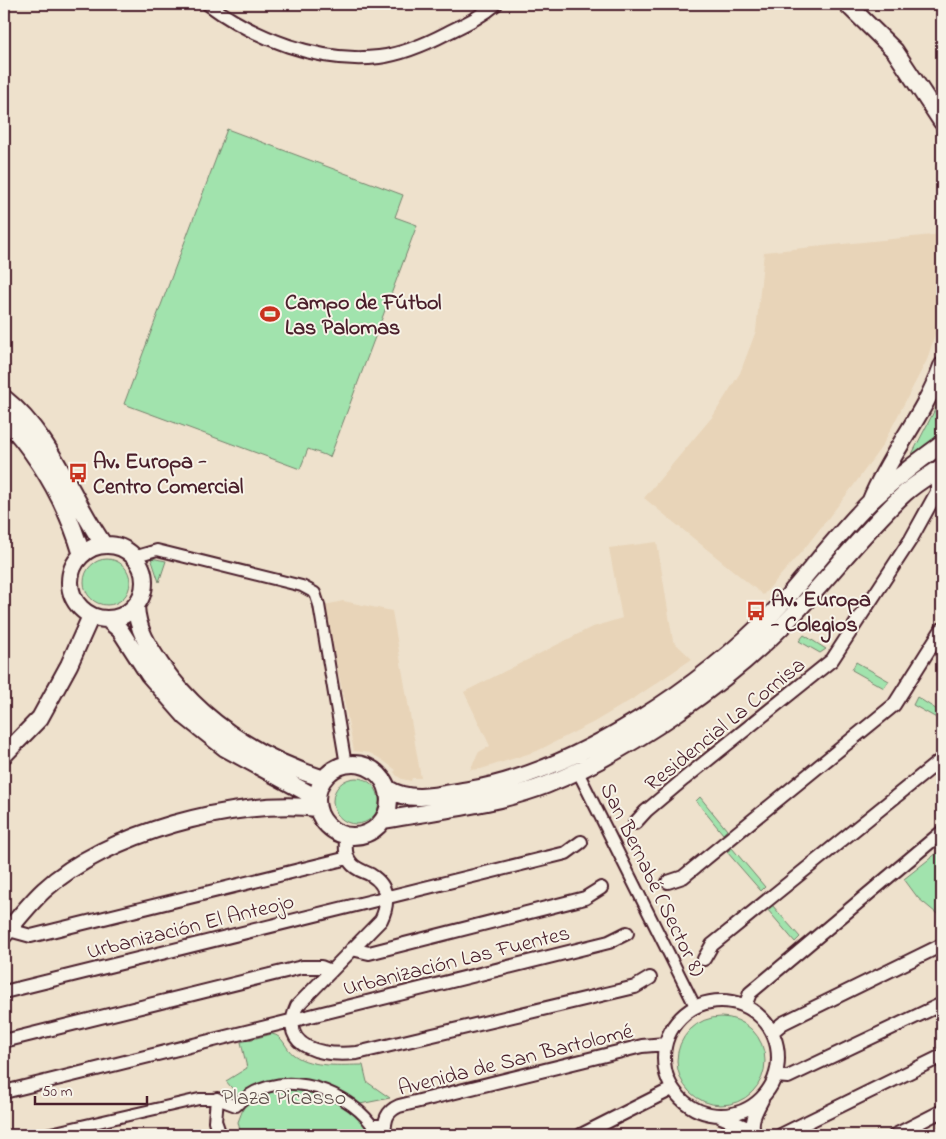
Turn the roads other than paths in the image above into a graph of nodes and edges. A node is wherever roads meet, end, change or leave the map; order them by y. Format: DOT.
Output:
graph roads {
  1 [pos="208,4"];
  2 [pos="496,4"];
  3 [pos="847,4"];
  4 [pos="942,122"];
  5 [pos="942,366"];
  6 [pos="4,398"];
  7 [pos="4,418"];
  8 [pos="942,444"];
  9 [pos="937,470"];
  10 [pos="869,503"];
  11 [pos="104,546"];
  12 [pos="82,555"];
  13 [pos="133,557"];
  14 [pos="136,606"];
  15 [pos="99,618"];
  16 [pos="942,629"];
  17 [pos="4,755"];
  18 [pos="942,759"];
  19 [pos="346,764"];
  20 [pos="577,770"];
  21 [pos="275,776"];
  22 [pos="324,779"];
  23 [pos="388,789"];
  24 [pos="318,803"];
  25 [pos="259,809"];
  26 [pos="384,820"];
  27 [pos="635,823"];
  28 [pos="942,832"];
  29 [pos="346,836"];
  30 [pos="581,842"];
  31 [pos="348,858"];
  32 [pos="668,882"];
  33 [pos="601,888"];
  34 [pos="386,897"];
  35 [pos="6,932"];
  36 [pos="627,933"];
  37 [pos="942,945"];
  38 [pos="352,949"];
  39 [pos="704,960"];
  40 [pos="330,971"];
  41 [pos="650,978"];
  42 [pos="4,992"];
  43 [pos="942,1004"];
  44 [pos="694,1006"];
  45 [pos="745,1006"];
  46 [pos="292,1020"];
  47 [pos="772,1032"];
  48 [pos="4,1041"];
  49 [pos="665,1044"];
  50 [pos="942,1056"];
  51 [pos="776,1076"];
  52 [pos="672,1089"];
  53 [pos="4,1092"];
  54 [pos="764,1096"];
  55 [pos="217,1099"];
  56 [pos="942,1112"];
  57 [pos="714,1115"];
  58 [pos="384,1130"];
  59 [pos="750,1134"];
  60 [pos="42,1135"];
  61 [pos="220,1135"];
  62 [pos="581,1135"];
  63 [pos="781,1135"];
  64 [pos="895,1135"];
  1 -- 2 [label="street"];
  3 -- 4 [label="street"];
  5 -- 10 [label="street"];
  6 -- 11 [label="street"];
  7 -- 12 [label="street"];
  8 -- 10 [label="street"];
  9 -- 20 [label="street"];
  9 -- 27 [label="street, Residencial La Cornisa"];
  10 -- 23 [label="street"];
  11 -- 12 [label="street"];
  11 -- 13 [label="street"];
  12 -- 15 [label="street"];
  13 -- 14 [label="street"];
  13 -- 19 [label="street"];
  14 -- 15 [label="street"];
  14 -- 22 [label="street"];
  15 -- 17 [label="street"];
  15 -- 21 [label="street"];
  16 -- 32 [label="street"];
  18 -- 39 [label="street"];
  19 -- 22 [label="street"];
  19 -- 23 [label="street"];
  20 -- 26 [label="street"];
  20 -- 44 [label="street, San Bernabé (Sector 8)"];
  21 -- 24 [label="street"];
  21 -- 25 [label="street"];
  22 -- 24 [label="street"];
  23 -- 26 [label="street"];
  24 -- 25 [label="street"];
  24 -- 29 [label="street"];
  25 -- 35 [label="street"];
  26 -- 29 [label="street"];
  28 -- 45 [label="street"];
  29 -- 31 [label="street"];
  30 -- 34 [label="street"];
  31 -- 34 [label="street"];
  31 -- 35 [label="street, Urbanización El Anteojo"];
  33 -- 38 [label="street, Urbanización Las Fuentes"];
  34 -- 38 [label="street"];
  34 -- 42 [label="street, Urbanización El Anteojo"];
  36 -- 46 [label="street, Urbanización Las Fuentes"];
  37 -- 47 [label="street"];
  38 -- 40 [label="street"];
  40 -- 46 [label="street"];
  40 -- 48 [label="street"];
  41 -- 46 [label="street"];
  43 -- 51 [label="street"];
  44 -- 45 [label="street, San Bernabé (Sector 8)"];
  44 -- 49 [label="street, San Bernabé (Sector 8)"];
  45 -- 47 [label="street, San Bernabé (Sector 8)"];
  46 -- 53 [label="street"];
  47 -- 51 [label="street, San Bernabé (Sector 8)"];
  49 -- 52 [label="street, San Bernabé (Sector 8)"];
  49 -- 58 [label="street, Avenida de San Bartolomé"];
  50 -- 63 [label="street"];
  51 -- 54 [label="street, San Bernabé (Sector 8)"];
  52 -- 57 [label="street, San Bernabé (Sector 8)"];
  52 -- 62 [label="street"];
  54 -- 57 [label="street, San Bernabé (Sector 8)"];
  54 -- 59 [label="street"];
  55 -- 58 [label="street, Avenida de San Bartolomé"];
  55 -- 60 [label="street, Avenida de San Bartolomé"];
  55 -- 61 [label="street"];
  56 -- 64 [label="street"];
  57 -- 59 [label="street"];
}
